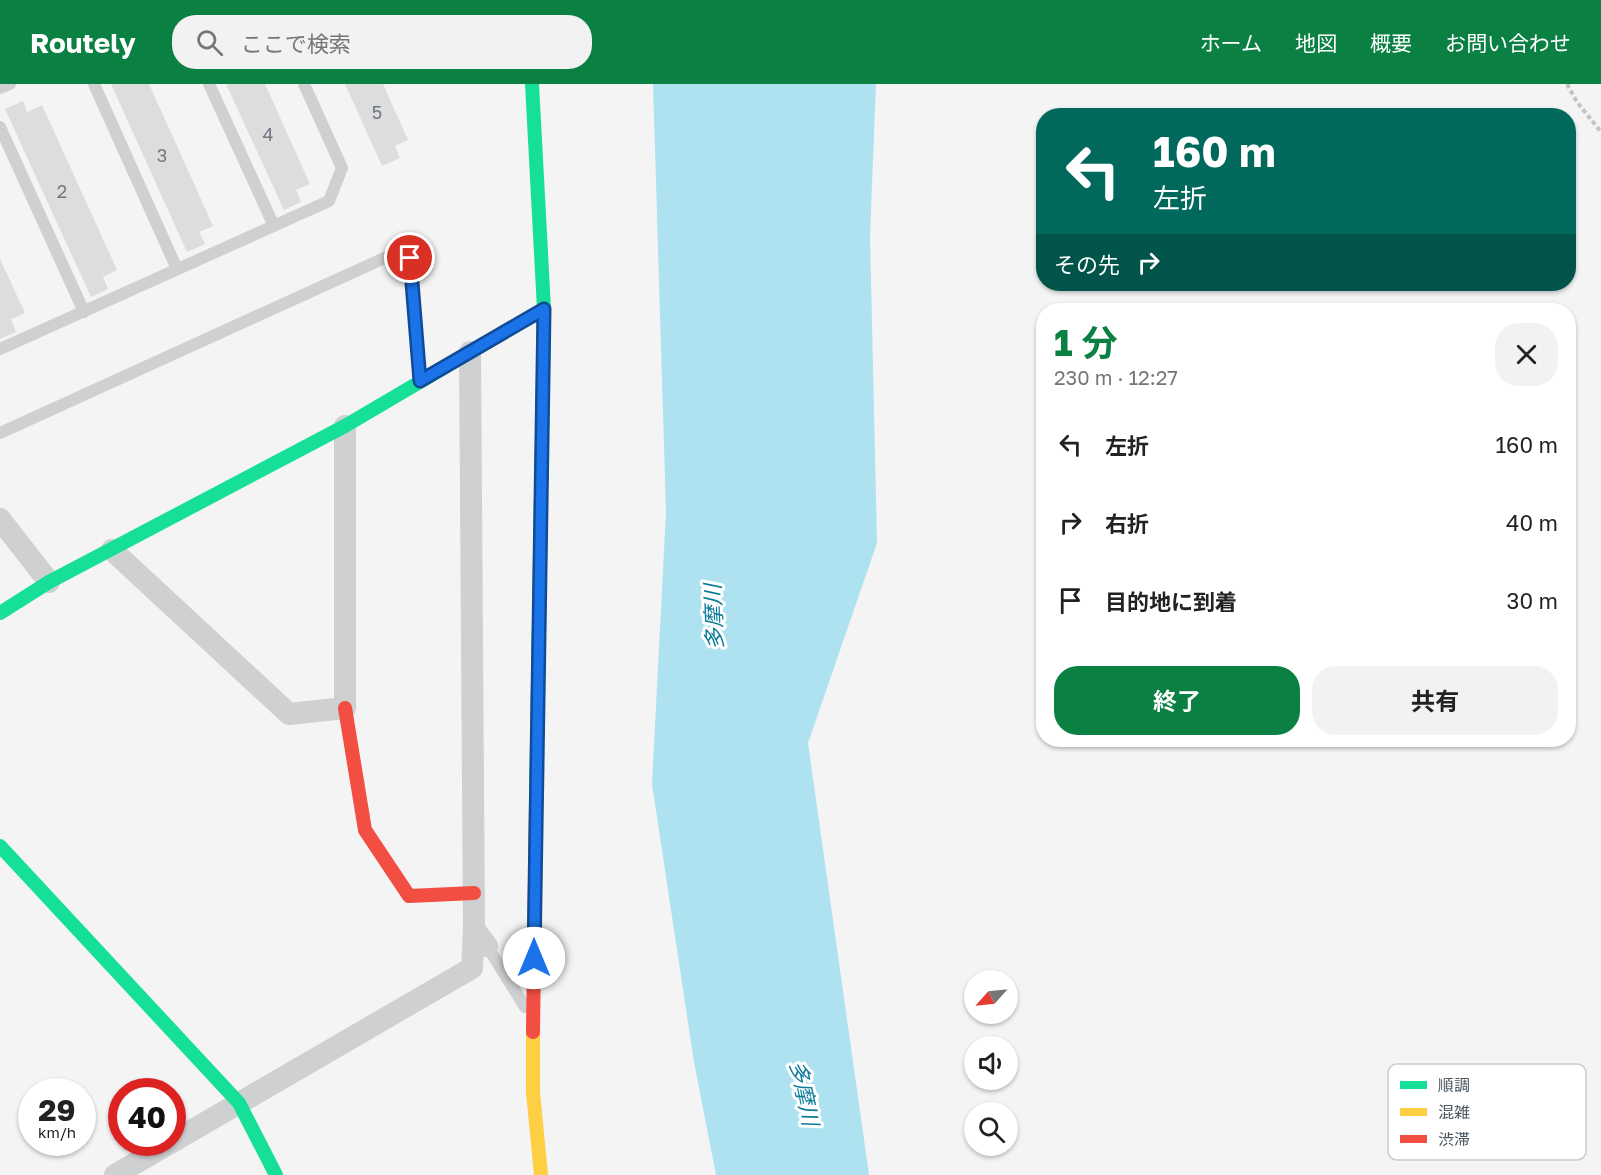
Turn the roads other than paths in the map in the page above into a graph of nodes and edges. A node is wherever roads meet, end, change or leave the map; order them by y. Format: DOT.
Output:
graph roads {
  1 [pos="10,84"];
  2 [pos="94,84"];
  3 [pos="209,84"];
  4 [pos="304,84"];
  5 [pos="532,84"];
  6 [pos="0,88"];
  7 [pos="0,128"];
  8 [pos="274,226"];
  9 [pos="177,269"];
  10 [pos="544,309"];
  11 [pos="84,312"];
  12 [pos="0,349"];
  13 [pos="470,352"];
  14 [pos="420,381"];
  15 [pos="345,426"];
  16 [pos="0,433"];
  17 [pos="0,519"];
  18 [pos="112,550"];
  19 [pos="49,582"];
  20 [pos="0,613"];
  21 [pos="345,708"];
  22 [pos="0,846"];
  23 [pos="474,893"];
  24 [pos="481,938"];
  25 [pos="534,1021"];
  26 [pos="239,1103"];
  27 [pos="186,1133"];
  28 [pos="147,1156"];
  29 [pos="115,1175"];
  30 [pos="276,1175"];
  31 [pos="541,1175"];
  1 -- 6 [label="lane"];
  2 -- 9 [label="lane"];
  3 -- 8 [label="lane"];
  4 -- 8 [label="lane"];
  5 -- 10 [label="street"];
  7 -- 11 [label="lane"];
  8 -- 9 [label="lane"];
  9 -- 11 [label="lane"];
  10 -- 13 [label="street"];
  10 -- 25 [label="street"];
  11 -- 12 [label="lane"];
  13 -- 14 [label="street"];
  13 -- 23 [label="street"];
  14 -- 15 [label="street"];
  14 -- 16 [label="lane"];
  15 -- 18 [label="street"];
  15 -- 21 [label="street"];
  17 -- 19 [label="street"];
  18 -- 19 [label="street"];
  18 -- 21 [label="street"];
  19 -- 20 [label="street"];
  21 -- 23 [label="street"];
  22 -- 26 [label="street"];
  23 -- 24 [label="street"];
  24 -- 25 [label="lane"];
  24 -- 26 [label="street"];
  25 -- 31 [label="street"];
  26 -- 27 [label="street"];
  26 -- 30 [label="street"];
  28 -- 29 [label="street"];
}
